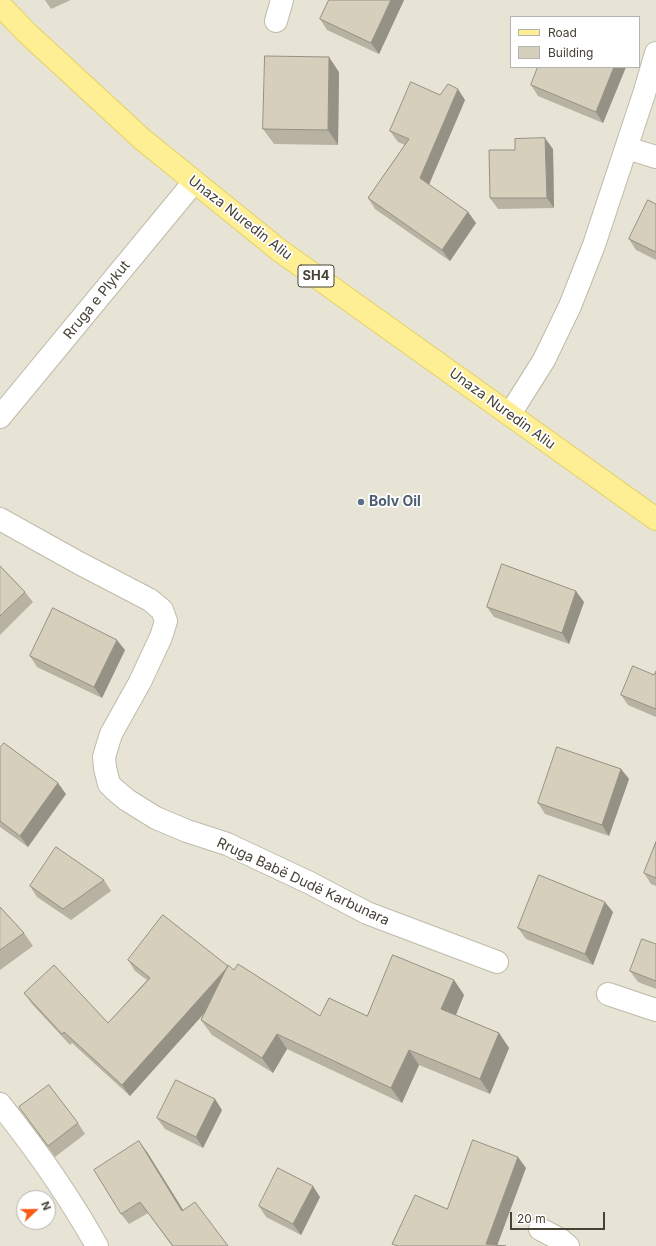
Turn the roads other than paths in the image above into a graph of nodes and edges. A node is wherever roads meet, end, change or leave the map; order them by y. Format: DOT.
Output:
graph roads {
  1 [pos="282,0"];
  2 [pos="0,5"];
  3 [pos="276,21"];
  4 [pos="656,53"];
  5 [pos="627,148"];
  6 [pos="656,157"];
  7 [pos="194,182"];
  8 [pos="510,414"];
  9 [pos="0,417"];
  10 [pos="0,519"];
  11 [pos="656,519"];
  12 [pos="497,962"];
  13 [pos="608,994"];
  14 [pos="656,1010"];
  15 [pos="0,1104"];
  16 [pos="540,1229"];
  17 [pos="97,1246"];
  18 [pos="568,1246"];
  1 -- 3 [label="street"];
  2 -- 7 [label="main road, Unaza Nuredin Aliu / SH4"];
  4 -- 5 [label="street"];
  5 -- 6 [label="street"];
  5 -- 8 [label="street"];
  7 -- 8 [label="main road, Unaza Nuredin Aliu / SH4"];
  7 -- 9 [label="street, Rruga e Plykut"];
  8 -- 11 [label="main road, Unaza Nuredin Aliu / SH4"];
  10 -- 12 [label="street, Rruga Babë Dudë Karbunara"];
  13 -- 14 [label="street"];
  15 -- 17 [label="street"];
  16 -- 18 [label="street"];
}
